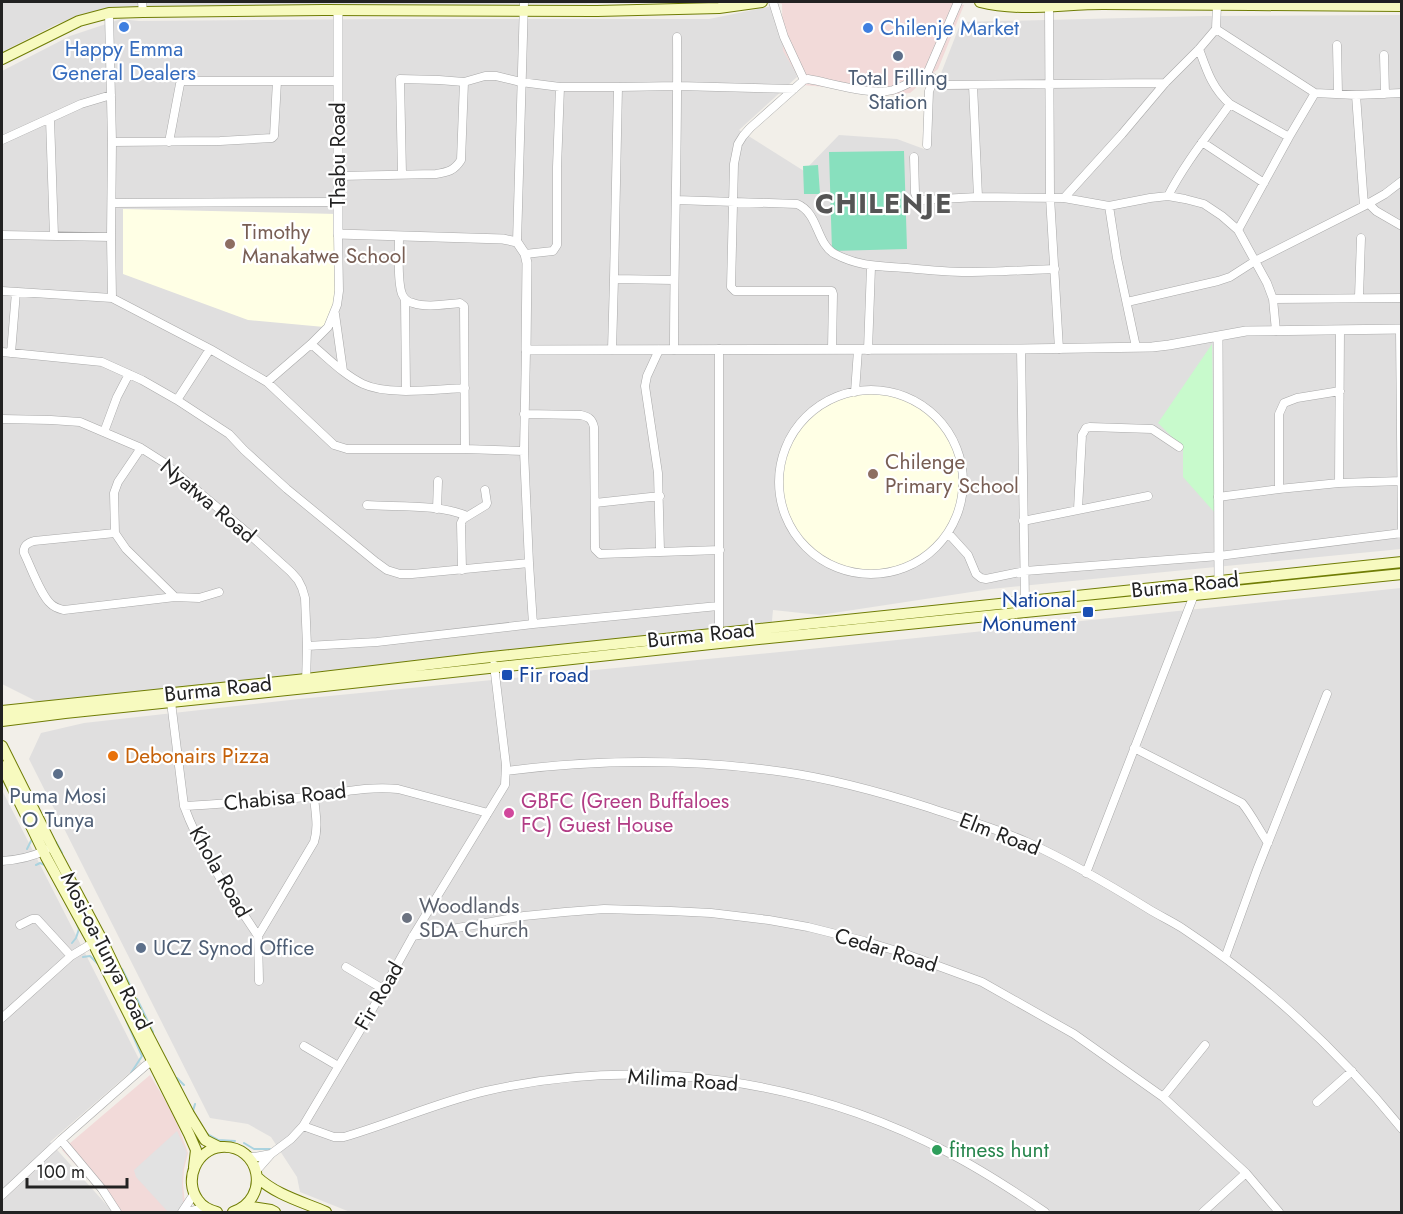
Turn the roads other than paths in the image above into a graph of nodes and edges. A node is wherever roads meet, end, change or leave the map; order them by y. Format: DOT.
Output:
graph roads {
  1 [pos="605,2"];
  2 [pos="762,2"];
  3 [pos="772,2"];
  4 [pos="958,2"];
  5 [pos="985,2"];
  6 [pos="1075,3"];
  7 [pos="1203,3"];
  8 [pos="1246,3"];
  9 [pos="1357,4"];
  10 [pos="678,5"];
  11 [pos="1217,5"];
  12 [pos="323,6"];
  13 [pos="366,6"];
  14 [pos="1049,6"];
  15 [pos="1401,6"];
  16 [pos="142,7"];
  17 [pos="524,7"];
  18 [pos="338,11"];
  19 [pos="597,11"];
  20 [pos="109,13"];
  21 [pos="1216,29"];
  22 [pos="677,37"];
  23 [pos="1337,45"];
  24 [pos="1199,49"];
  25 [pos="1384,55"];
  26 [pos="2,59"];
  27 [pos="927,74"];
  28 [pos="804,80"];
  29 [pos="934,80"];
  30 [pos="277,81"];
  31 [pos="339,81"];
  32 [pos="464,82"];
  33 [pos="521,82"];
  34 [pos="1049,83"];
  35 [pos="1165,83"];
  36 [pos="973,85"];
  37 [pos="678,86"];
  38 [pos="560,87"];
  39 [pos="618,87"];
  40 [pos="794,88"];
  41 [pos="1316,93"];
  42 [pos="1401,93"];
  43 [pos="1338,94"];
  44 [pos="1384,94"];
  45 [pos="111,95"];
  46 [pos="1356,95"];
  47 [pos="1230,105"];
  48 [pos="50,119"];
  49 [pos="1289,137"];
  50 [pos="2,140"];
  51 [pos="112,142"];
  52 [pos="169,142"];
  53 [pos="1203,142"];
  54 [pos="927,145"];
  55 [pos="914,157"];
  56 [pos="402,174"];
  57 [pos="339,177"];
  58 [pos="1401,181"];
  59 [pos="1264,183"];
  60 [pos="1168,196"];
  61 [pos="978,197"];
  62 [pos="1050,197"];
  63 [pos="1064,198"];
  64 [pos="675,200"];
  65 [pos="339,202"];
  66 [pos="733,202"];
  67 [pos="112,203"];
  68 [pos="1366,205"];
  69 [pos="1109,206"];
  70 [pos="1401,226"];
  71 [pos="1238,230"];
  72 [pos="338,234"];
  73 [pos="2,235"];
  74 [pos="54,236"];
  75 [pos="111,237"];
  76 [pos="399,237"];
  77 [pos="1361,238"];
  78 [pos="518,242"];
  79 [pos="525,254"];
  80 [pos="1255,261"];
  81 [pos="871,267"];
  82 [pos="1055,269"];
  83 [pos="614,279"];
  84 [pos="674,280"];
  85 [pos="2,291"];
  86 [pos="16,292"];
  87 [pos="1359,297"];
  88 [pos="112,298"];
  89 [pos="1401,298"];
  90 [pos="405,299"];
  91 [pos="1273,299"];
  92 [pos="1127,302"];
  93 [pos="335,312"];
  94 [pos="1340,330"];
  95 [pos="1401,330"];
  96 [pos="1276,331"];
  97 [pos="1218,337"];
  98 [pos="311,344"];
  99 [pos="1136,347"];
  100 [pos="1401,347"];
  101 [pos="719,349"];
  102 [pos="1059,349"];
  103 [pos="210,350"];
  104 [pos="526,350"];
  105 [pos="612,350"];
  106 [pos="659,350"];
  107 [pos="674,350"];
  108 [pos="832,350"];
  109 [pos="863,350"];
  110 [pos="1021,350"];
  111 [pos="2,352"];
  112 [pos="11,353"];
  113 [pos="343,371"];
  114 [pos="129,374"];
  115 [pos="267,382"];
  116 [pos="465,388"];
  117 [pos="406,390"];
  118 [pos="1340,391"];
  119 [pos="855,392"];
  120 [pos="177,400"];
  121 [pos="524,414"];
  122 [pos="2,419"];
  123 [pos="104,432"];
  124 [pos="1179,447"];
  125 [pos="141,448"];
  126 [pos="465,449"];
  127 [pos="524,451"];
  128 [pos="438,481"];
  129 [pos="1401,481"];
  130 [pos="1339,483"];
  131 [pos="1279,489"];
  132 [pos="485,490"];
  133 [pos="660,496"];
  134 [pos="1148,496"];
  135 [pos="1218,497"];
  136 [pos="595,503"];
  137 [pos="367,505"];
  138 [pos="436,509"];
  139 [pos="1078,509"];
  140 [pos="467,516"];
  141 [pos="1023,520"];
  142 [pos="115,533"];
  143 [pos="948,533"];
  144 [pos="1401,533"];
  145 [pos="720,550"];
  146 [pos="660,551"];
  147 [pos="1219,556"];
  148 [pos="1401,562"];
  149 [pos="528,563"];
  150 [pos="462,570"];
  151 [pos="1025,571"];
  152 [pos="1401,574"];
  153 [pos="1219,586"];
  154 [pos="219,592"];
  155 [pos="1194,595"];
  156 [pos="175,597"];
  157 [pos="1025,602"];
  158 [pos="718,606"];
  159 [pos="533,624"];
  160 [pos="719,634"];
  161 [pos="307,646"];
  162 [pos="493,662"];
  163 [pos="306,684"];
  164 [pos="1327,694"];
  165 [pos="171,702"];
  166 [pos="2,711"];
  167 [pos="2,721"];
  168 [pos="2,746"];
  169 [pos="1134,748"];
  170 [pos="2,765"];
  171 [pos="506,771"];
  172 [pos="314,796"];
  173 [pos="184,806"];
  174 [pos="488,813"];
  175 [pos="1268,843"];
  176 [pos="48,849"];
  177 [pos="2,861"];
  178 [pos="1086,873"];
  179 [pos="20,925"];
  180 [pos="258,936"];
  181 [pos="414,936"];
  182 [pos="97,940"];
  183 [pos="71,956"];
  184 [pos="1225,958"];
  185 [pos="346,967"];
  186 [pos="259,981"];
  187 [pos="383,989"];
  188 [pos="2,1018"];
  189 [pos="1205,1045"];
  190 [pos="304,1046"];
  191 [pos="156,1059"];
  192 [pos="338,1066"];
  193 [pos="1352,1071"];
  194 [pos="1163,1097"];
  195 [pos="1317,1102"];
  196 [pos="303,1126"];
  197 [pos="1401,1129"];
  198 [pos="61,1140"];
  199 [pos="219,1147"];
  200 [pos="271,1154"];
  201 [pos="247,1156"];
  202 [pos="194,1167"];
  203 [pos="1246,1173"];
  204 [pos="257,1174"];
  205 [pos="194,1194"];
  206 [pos="2,1195"];
  207 [pos="241,1210"];
  208 [pos="214,1211"];
  209 [pos="117,1212"];
  210 [pos="182,1212"];
  211 [pos="187,1212"];
  212 [pos="275,1212"];
  213 [pos="326,1212"];
  214 [pos="1045,1212"];
  215 [pos="1203,1212"];
  216 [pos="1279,1212"];
  1 -- 19 [label="street"];
  2 -- 10 [label="main road"];
  3 -- 28 [label="street"];
  4 -- 27 [label="street"];
  5 -- 14 [label="main road"];
  6 -- 7 [label="main road"];
  6 -- 14 [label="main road"];
  7 -- 11 [label="main road"];
  8 -- 9 [label="main road"];
  8 -- 11 [label="main road"];
  9 -- 15 [label="main road"];
  10 -- 19 [label="main road"];
  11 -- 21 [label="street"];
  12 -- 16 [label="main road"];
  12 -- 18 [label="main road"];
  13 -- 17 [label="main road"];
  13 -- 18 [label="main road"];
  14 -- 34 [label="street"];
  16 -- 20 [label="main road"];
  17 -- 19 [label="main road"];
  17 -- 33 [label="street"];
  18 -- 31 [label="street, Thabu Road"];
  20 -- 26 [label="main road"];
  20 -- 45 [label="street"];
  21 -- 24 [label="street"];
  21 -- 41 [label="street"];
  22 -- 37 [label="street"];
  23 -- 43 [label="street"];
  24 -- 35 [label="street"];
  24 -- 47 [label="street"];
  25 -- 44 [label="street"];
  27 -- 28 [label="street"];
  27 -- 29 [label="street"];
  28 -- 40 [label="street"];
  29 -- 36 [label="street"];
  29 -- 54 [label="street"];
  30 -- 31 [label="street"];
  30 -- 52 [label="street"];
  30 -- 52 [label="street"];
  31 -- 57 [label="street, Thabu Road"];
  32 -- 33 [label="street"];
  32 -- 56 [label="street"];
  32 -- 56 [label="street"];
  33 -- 38 [label="street"];
  33 -- 78 [label="street"];
  34 -- 35 [label="street"];
  34 -- 36 [label="street"];
  34 -- 62 [label="street"];
  35 -- 63 [label="street"];
  36 -- 61 [label="street"];
  37 -- 39 [label="street"];
  37 -- 40 [label="street"];
  37 -- 64 [label="street"];
  38 -- 39 [label="street"];
  38 -- 79 [label="street"];
  39 -- 83 [label="street"];
  40 -- 66 [label="street"];
  41 -- 43 [label="street"];
  41 -- 49 [label="street"];
  42 -- 44 [label="street"];
  43 -- 46 [label="street"];
  44 -- 46 [label="street"];
  45 -- 48 [label="street"];
  45 -- 51 [label="street"];
  46 -- 68 [label="street"];
  47 -- 49 [label="street"];
  47 -- 53 [label="street"];
  48 -- 50 [label="street"];
  48 -- 74 [label="street"];
  49 -- 59 [label="street"];
  51 -- 52 [label="street"];
  51 -- 67 [label="street"];
  53 -- 59 [label="street"];
  53 -- 60 [label="street"];
  55 -- 61 [label="street"];
  56 -- 57 [label="street"];
  57 -- 65 [label="street, Thabu Road"];
  58 -- 68 [label="street"];
  59 -- 71 [label="street"];
  60 -- 69 [label="street"];
  60 -- 71 [label="street"];
  61 -- 62 [label="street"];
  62 -- 63 [label="street"];
  62 -- 82 [label="street"];
  63 -- 69 [label="street"];
  64 -- 66 [label="street"];
  64 -- 84 [label="street"];
  65 -- 67 [label="street"];
  65 -- 72 [label="street, Thabu Road"];
  66 -- 81 [label="street"];
  66 -- 108 [label="street"];
  67 -- 75 [label="street"];
  68 -- 70 [label="street"];
  68 -- 80 [label="street"];
  69 -- 92 [label="street"];
  71 -- 80 [label="street"];
  72 -- 76 [label="street"];
  72 -- 93 [label="street, Thabu Road"];
  73 -- 74 [label="street"];
  74 -- 75 [label="street"];
  75 -- 88 [label="street"];
  76 -- 78 [label="street"];
  76 -- 90 [label="street"];
  77 -- 87 [label="street"];
  78 -- 79 [label="street"];
  79 -- 104 [label="street"];
  80 -- 91 [label="street"];
  80 -- 92 [label="street"];
  81 -- 82 [label="street"];
  81 -- 109 [label="street"];
  82 -- 102 [label="street"];
  83 -- 84 [label="street"];
  83 -- 105 [label="street"];
  84 -- 107 [label="street"];
  85 -- 86 [label="street"];
  86 -- 88 [label="street"];
  86 -- 112 [label="street"];
  87 -- 89 [label="street"];
  87 -- 91 [label="street"];
  88 -- 103 [label="street"];
  90 -- 116 [label="street"];
  90 -- 117 [label="street"];
  91 -- 96 [label="street"];
  92 -- 99 [label="street"];
  93 -- 98 [label="street, Thabu Road"];
  93 -- 113 [label="street"];
  94 -- 95 [label="street"];
  94 -- 96 [label="street"];
  94 -- 118 [label="street"];
  95 -- 100 [label="street"];
  96 -- 97 [label="street"];
  97 -- 99 [label="street"];
  97 -- 135 [label="street"];
  98 -- 113 [label="street"];
  98 -- 115 [label="street, Thabu Road"];
  99 -- 102 [label="street"];
  100 -- 129 [label="street"];
  101 -- 107 [label="street"];
  101 -- 108 [label="street"];
  101 -- 145 [label="street"];
  102 -- 110 [label="street"];
  103 -- 115 [label="street"];
  103 -- 120 [label="street"];
  104 -- 105 [label="street"];
  104 -- 121 [label="street"];
  105 -- 106 [label="street"];
  106 -- 107 [label="street"];
  106 -- 133 [label="street"];
  108 -- 109 [label="street"];
  109 -- 110 [label="street"];
  109 -- 119 [label="street"];
  110 -- 141 [label="street"];
  111 -- 112 [label="street"];
  112 -- 114 [label="street"];
  113 -- 117 [label="street"];
  114 -- 120 [label="street"];
  114 -- 123 [label="street"];
  115 -- 126 [label="street"];
  116 -- 117 [label="street"];
  116 -- 126 [label="street"];
  118 -- 130 [label="street"];
  118 -- 131 [label="street"];
  119 -- 143 [label="street"];
  119 -- 143 [label="street"];
  120 -- 150 [label="street"];
  121 -- 127 [label="street"];
  121 -- 136 [label="street"];
  122 -- 123 [label="street, Nyatwa Road"];
  123 -- 125 [label="street, Nyatwa Road"];
  124 -- 139 [label="street"];
  125 -- 142 [label="street"];
  125 -- 161 [label="street, Nyatwa Road"];
  126 -- 127 [label="street"];
  127 -- 149 [label="street"];
  128 -- 138 [label="street"];
  129 -- 130 [label="street"];
  129 -- 144 [label="street"];
  130 -- 131 [label="street"];
  131 -- 135 [label="street"];
  132 -- 140 [label="street"];
  133 -- 136 [label="street"];
  133 -- 146 [label="street"];
  134 -- 139 [label="street"];
  135 -- 147 [label="street"];
  136 -- 146 [label="street"];
  137 -- 138 [label="street"];
  138 -- 140 [label="street"];
  139 -- 141 [label="street"];
  140 -- 150 [label="street"];
  141 -- 151 [label="street"];
  142 -- 156 [label="street"];
  142 -- 156 [label="street"];
  143 -- 151 [label="street"];
  144 -- 147 [label="street"];
  145 -- 146 [label="street"];
  145 -- 158 [label="street"];
  147 -- 151 [label="street"];
  147 -- 153 [label="street"];
  148 -- 153 [label="main road, Burma Road"];
  149 -- 150 [label="street"];
  149 -- 159 [label="street"];
  151 -- 157 [label="street"];
  152 -- 153 [label="main road, Burma Road"];
  153 -- 155 [label="main road, Burma Road"];
  153 -- 157 [label="main road, Burma Road"];
  154 -- 156 [label="street"];
  155 -- 162 [label="main road, Burma Road"];
  155 -- 169 [label="street"];
  157 -- 160 [label="main road, Burma Road"];
  158 -- 159 [label="street"];
  158 -- 160 [label="street"];
  159 -- 161 [label="street"];
  160 -- 162 [label="main road, Burma Road"];
  161 -- 163 [label="street, Nyatwa Road"];
  162 -- 163 [label="main road, Burma Road"];
  162 -- 171 [label="street, Fir Road"];
  163 -- 165 [label="main road, Burma Road"];
  163 -- 166 [label="main road, Burma Road"];
  164 -- 175 [label="street"];
  165 -- 167 [label="main road, Burma Road"];
  165 -- 173 [label="street"];
  168 -- 176 [label="main road, Mosi-oa-Tunya Road"];
  169 -- 175 [label="street"];
  169 -- 178 [label="street"];
  170 -- 176 [label="main road, Mosi-oa-Tunya Road"];
  171 -- 174 [label="street, Fir Road"];
  171 -- 178 [label="street, Elm Road"];
  172 -- 173 [label="street, Chabisa Road"];
  172 -- 174 [label="street, Chabisa Road"];
  172 -- 180 [label="street"];
  173 -- 180 [label="street, Khola Road"];
  174 -- 181 [label="street, Fir Road"];
  175 -- 184 [label="street"];
  176 -- 177 [label="street"];
  176 -- 182 [label="main road, Mosi-oa-Tunya Road"];
  178 -- 184 [label="street, Elm Road"];
  179 -- 183 [label="street"];
  180 -- 186 [label="street"];
  181 -- 187 [label="street, Fir Road"];
  181 -- 194 [label="street, Cedar Road"];
  182 -- 183 [label="street"];
  182 -- 191 [label="main road, Mosi-oa-Tunya Road"];
  183 -- 188 [label="street"];
  184 -- 193 [label="street, Elm Road"];
  185 -- 187 [label="street"];
  187 -- 192 [label="street, Fir Road"];
  189 -- 194 [label="street"];
  190 -- 192 [label="street"];
  191 -- 198 [label="street"];
  191 -- 199 [label="main road, Mosi-oa-Tunya Road"];
  191 -- 202 [label="main road, Mosi-oa-Tunya Road"];
  192 -- 196 [label="street, Fir Road"];
  193 -- 195 [label="street"];
  193 -- 197 [label="street, Elm Road"];
  194 -- 203 [label="street, Cedar Road"];
  196 -- 200 [label="street, Fir Road"];
  196 -- 214 [label="street, Milima Road"];
  198 -- 206 [label="street"];
  198 -- 209 [label="street"];
  199 -- 201 [label="main road"];
  199 -- 202 [label="main road"];
  200 -- 201 [label="street"];
  200 -- 204 [label="street, Fir Road"];
  201 -- 204 [label="main road"];
  202 -- 205 [label="main road, Mosi-oa-Tunya Road"];
  203 -- 215 [label="street"];
  203 -- 216 [label="street, Cedar Road"];
  204 -- 207 [label="main road"];
  204 -- 213 [label="main road"];
  205 -- 208 [label="main road"];
  205 -- 210 [label="street"];
  207 -- 212 [label="main road"];
  208 -- 211 [label="street"];
}
